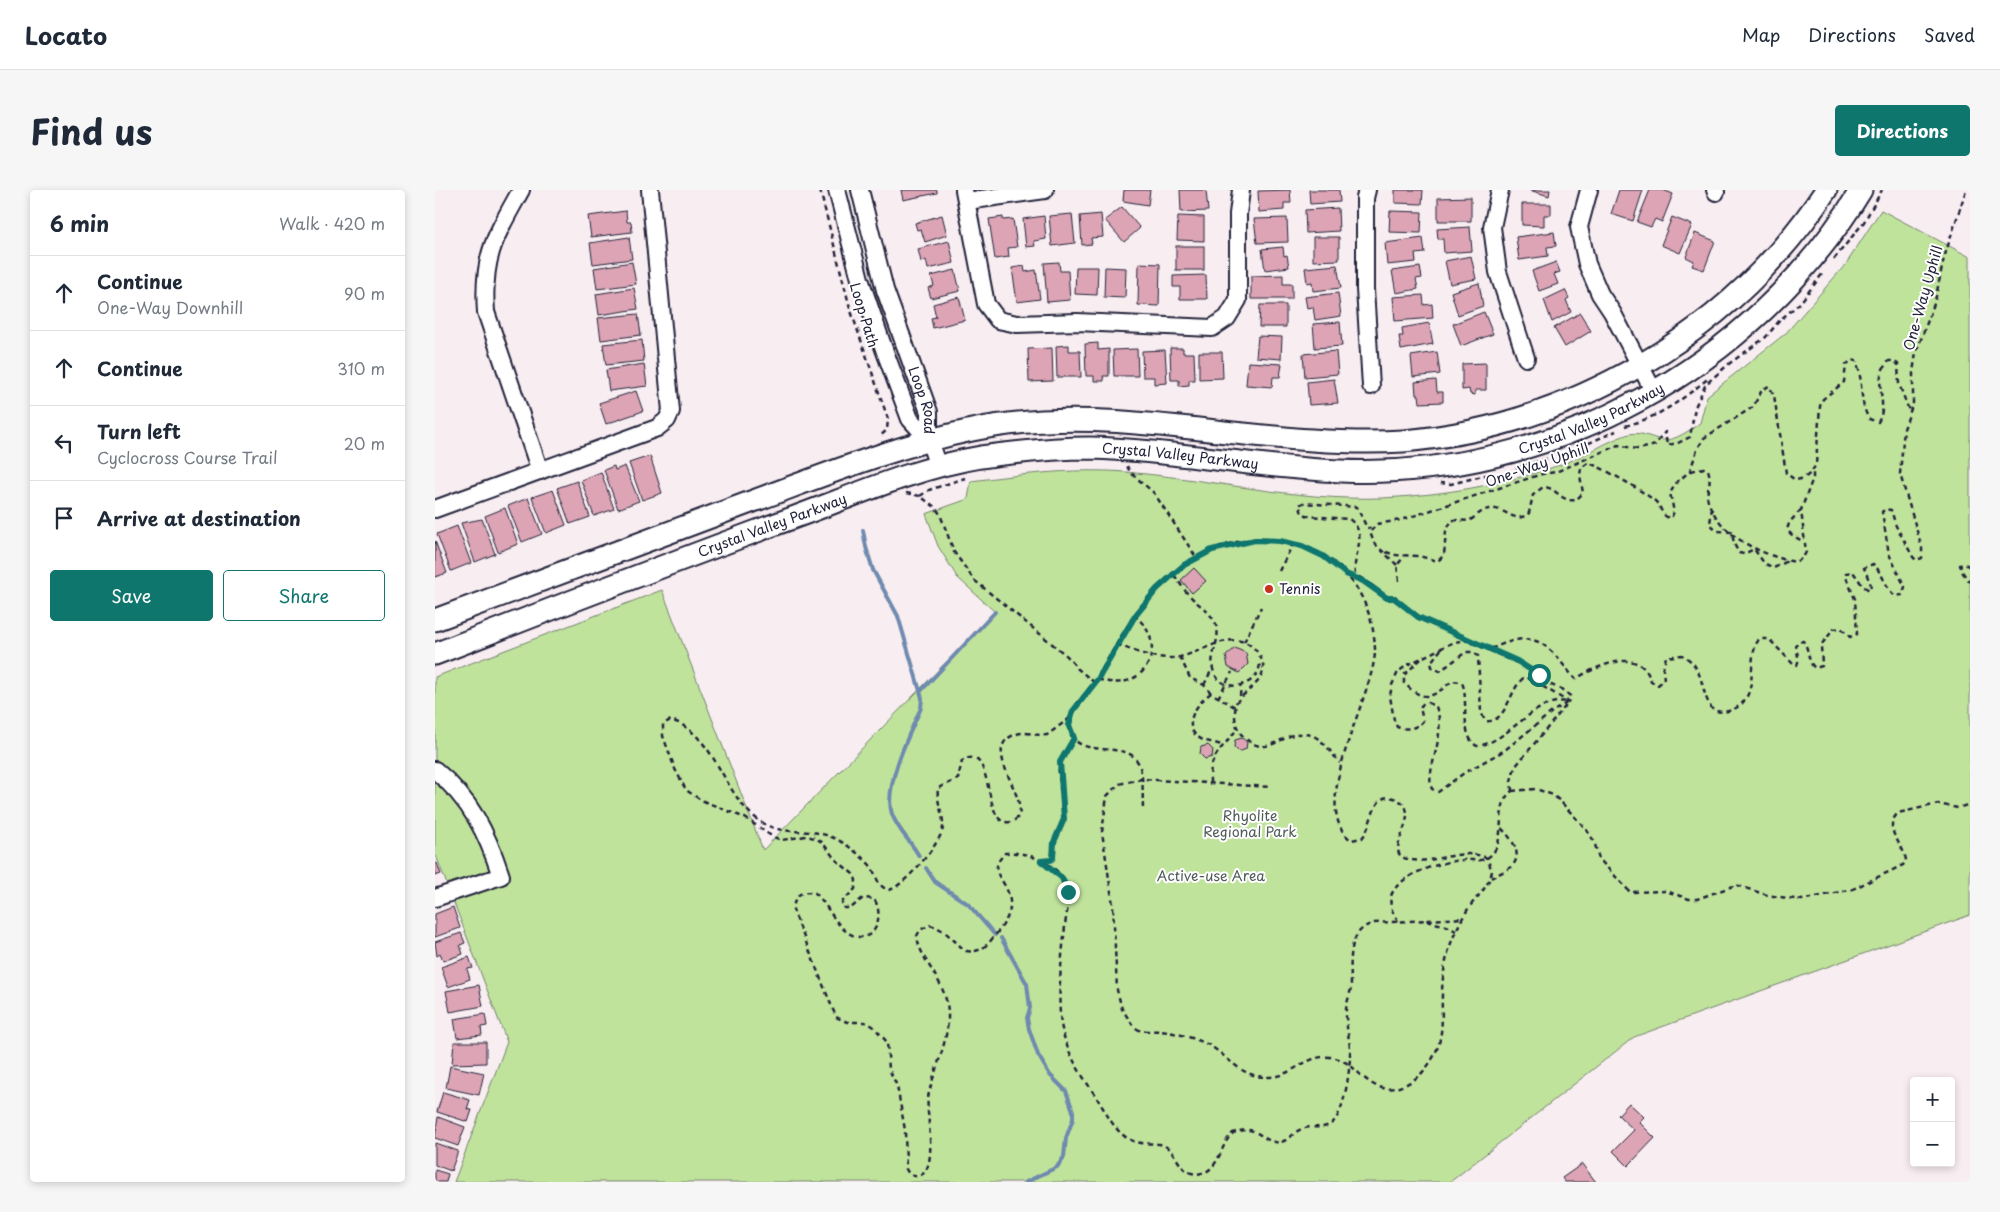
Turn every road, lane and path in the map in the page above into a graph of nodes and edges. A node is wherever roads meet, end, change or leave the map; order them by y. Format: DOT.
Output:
graph roads {
  1 [pos="521,190"];
  2 [pos="650,190"];
  3 [pos="820,190"];
  4 [pos="837,190"];
  5 [pos="861,190"];
  6 [pos="1045,190"];
  7 [pos="1241,190"];
  8 [pos="1367,190"];
  9 [pos="1500,190"];
  10 [pos="1589,190"];
  11 [pos="1826,190"];
  12 [pos="1861,190"];
  13 [pos="1966,190"];
  14 [pos="965,196"];
  15 [pos="1526,358"];
  16 [pos="1640,366"];
  17 [pos="1371,386"];
  18 [pos="1654,392"];
  19 [pos="1910,414"];
  20 [pos="1690,437"];
  21 [pos="876,439"];
  22 [pos="929,440"];
  23 [pos="1127,466"];
  24 [pos="938,467"];
  25 [pos="1813,470"];
  26 [pos="540,471"];
  27 [pos="1691,471"];
  28 [pos="920,496"];
  29 [pos="1711,508"];
  30 [pos="435,510"];
  31 [pos="1801,510"];
  32 [pos="1372,528"];
  33 [pos="1732,532"];
  34 [pos="1803,541"];
  35 [pos="1293,544"];
  36 [pos="1754,549"];
  37 [pos="1386,552"];
  38 [pos="1405,556"];
  39 [pos="1196,557"];
  40 [pos="1788,560"];
  41 [pos="1397,565"];
  42 [pos="1970,567"];
  43 [pos="1279,571"];
  44 [pos="1346,574"];
  45 [pos="1174,575"];
  46 [pos="1399,580"];
  47 [pos="1970,582"];
  48 [pos="1370,585"];
  49 [pos="1398,593"];
  50 [pos="1394,598"];
  51 [pos="1261,607"];
  52 [pos="1135,616"];
  53 [pos="435,620"];
  54 [pos="1470,640"];
  55 [pos="1218,642"];
  56 [pos="1244,642"];
  57 [pos="1117,644"];
  58 [pos="1443,647"];
  59 [pos="1491,649"];
  60 [pos="435,654"];
  61 [pos="1151,656"];
  62 [pos="1180,657"];
  63 [pos="1260,658"];
  64 [pos="1421,658"];
  65 [pos="1213,668"];
  66 [pos="1232,672"];
  67 [pos="1098,679"];
  68 [pos="1095,683"];
  69 [pos="1226,684"];
  70 [pos="1204,685"];
  71 [pos="1241,686"];
  72 [pos="1211,693"];
  73 [pos="1218,698"];
  74 [pos="1240,698"];
  75 [pos="1568,702"];
  76 [pos="1235,707"];
  77 [pos="1070,718"];
  78 [pos="1237,728"];
  79 [pos="1074,738"];
  80 [pos="1222,745"];
  81 [pos="1340,764"];
  82 [pos="435,770"];
  83 [pos="1141,779"];
  84 [pos="1210,783"];
  85 [pos="1271,787"];
  86 [pos="1512,791"];
  87 [pos="1970,804"];
  88 [pos="1143,808"];
  89 [pos="1501,828"];
  90 [pos="1487,858"];
  91 [pos="1041,861"];
  92 [pos="1491,878"];
  93 [pos="435,898"];
  94 [pos="1463,918"];
  95 [pos="1422,921"];
  96 [pos="1402,922"];
  97 [pos="1457,931"];
  98 [pos="1349,1063"];
  1 -- 26 [label="street"];
  2 -- 26 [label="street"];
  3 -- 21 [label="path, Loop Path"];
  4 -- 22 [label="street, Loop Road"];
  5 -- 22 [label="street, Loop Road"];
  6 -- 14 [label="street"];
  7 -- 14 [label="street"];
  8 -- 17 [label="street"];
  9 -- 15 [label="street"];
  10 -- 16 [label="street"];
  11 -- 16 [label="main road, Crystal Valley Parkway"];
  12 -- 18 [label="main road, Crystal Valley Parkway"];
  13 -- 19 [label="path, One-Way Uphill"];
  16 -- 18 [label="street"];
  16 -- 22 [label="main road, Crystal Valley Parkway"];
  18 -- 24 [label="main road, Crystal Valley Parkway"];
  19 -- 25 [label="path"];
  19 -- 59 [label="path, One-Way Uphill"];
  20 -- 32 [label="path, One-Way Uphill"];
  22 -- 24 [label="street"];
  22 -- 53 [label="main road, Crystal Valley Parkway"];
  23 -- 39 [label="path"];
  24 -- 60 [label="main road, Crystal Valley Parkway"];
  25 -- 27 [label="path"];
  25 -- 31 [label="path"];
  26 -- 30 [label="street"];
  27 -- 29 [label="path"];
  27 -- 38 [label="path"];
  28 -- 68 [label="path"];
  29 -- 33 [label="path"];
  29 -- 33 [label="path"];
  31 -- 34 [label="path"];
  31 -- 34 [label="path"];
  32 -- 37 [label="path"];
  32 -- 48 [label="path"];
  33 -- 36 [label="path"];
  33 -- 36 [label="path"];
  34 -- 40 [label="path"];
  35 -- 39 [label="path"];
  35 -- 43 [label="path"];
  35 -- 44 [label="path"];
  36 -- 40 [label="path"];
  36 -- 40 [label="path"];
  37 -- 38 [label="path"];
  37 -- 41 [label="path"];
  38 -- 41 [label="path"];
  39 -- 45 [label="path"];
  41 -- 46 [label="path"];
  42 -- 47 [label="path"];
  44 -- 48 [label="path"];
  44 -- 81 [label="path"];
  45 -- 52 [label="path"];
  45 -- 55 [label="path"];
  48 -- 50 [label="path"];
  49 -- 50 [label="path"];
  50 -- 54 [label="path"];
  51 -- 56 [label="path"];
  52 -- 57 [label="path"];
  52 -- 61 [label="path"];
  54 -- 58 [label="path"];
  54 -- 59 [label="path"];
  55 -- 56 [label="path"];
  55 -- 62 [label="path"];
  55 -- 65 [label="path"];
  56 -- 63 [label="path"];
  57 -- 61 [label="path"];
  57 -- 67 [label="path"];
  58 -- 64 [label="path"];
  58 -- 75 [label="path"];
  59 -- 75 [label="path"];
  61 -- 62 [label="path"];
  61 -- 67 [label="path"];
  62 -- 70 [label="path"];
  63 -- 71 [label="path"];
  63 -- 74 [label="path"];
  64 -- 75 [label="path"];
  64 -- 75 [label="path"];
  65 -- 69 [label="path"];
  65 -- 70 [label="path"];
  66 -- 69 [label="path"];
  67 -- 68 [label="path"];
  68 -- 77 [label="path"];
  69 -- 71 [label="path"];
  69 -- 73 [label="path"];
  70 -- 72 [label="path"];
  71 -- 74 [label="path"];
  72 -- 73 [label="path"];
  72 -- 80 [label="path"];
  73 -- 76 [label="path"];
  74 -- 76 [label="path"];
  75 -- 86 [label="path"];
  76 -- 78 [label="path"];
  77 -- 79 [label="path"];
  77 -- 91 [label="path"];
  78 -- 80 [label="path"];
  78 -- 81 [label="path"];
  79 -- 83 [label="path"];
  79 -- 91 [label="path"];
  80 -- 84 [label="path"];
  81 -- 90 [label="path"];
  82 -- 93 [label="street"];
  83 -- 84 [label="path"];
  83 -- 88 [label="path"];
  83 -- 98 [label="path"];
  84 -- 85 [label="path"];
  86 -- 87 [label="path"];
  86 -- 89 [label="path"];
  89 -- 90 [label="path"];
  89 -- 92 [label="path"];
  90 -- 92 [label="path"];
  90 -- 96 [label="path"];
  91 -- 98 [label="path"];
  92 -- 94 [label="path"];
  94 -- 95 [label="path"];
  94 -- 97 [label="path"];
  95 -- 96 [label="path"];
  95 -- 97 [label="path"];
  96 -- 98 [label="path"];
  97 -- 98 [label="path"];
}
